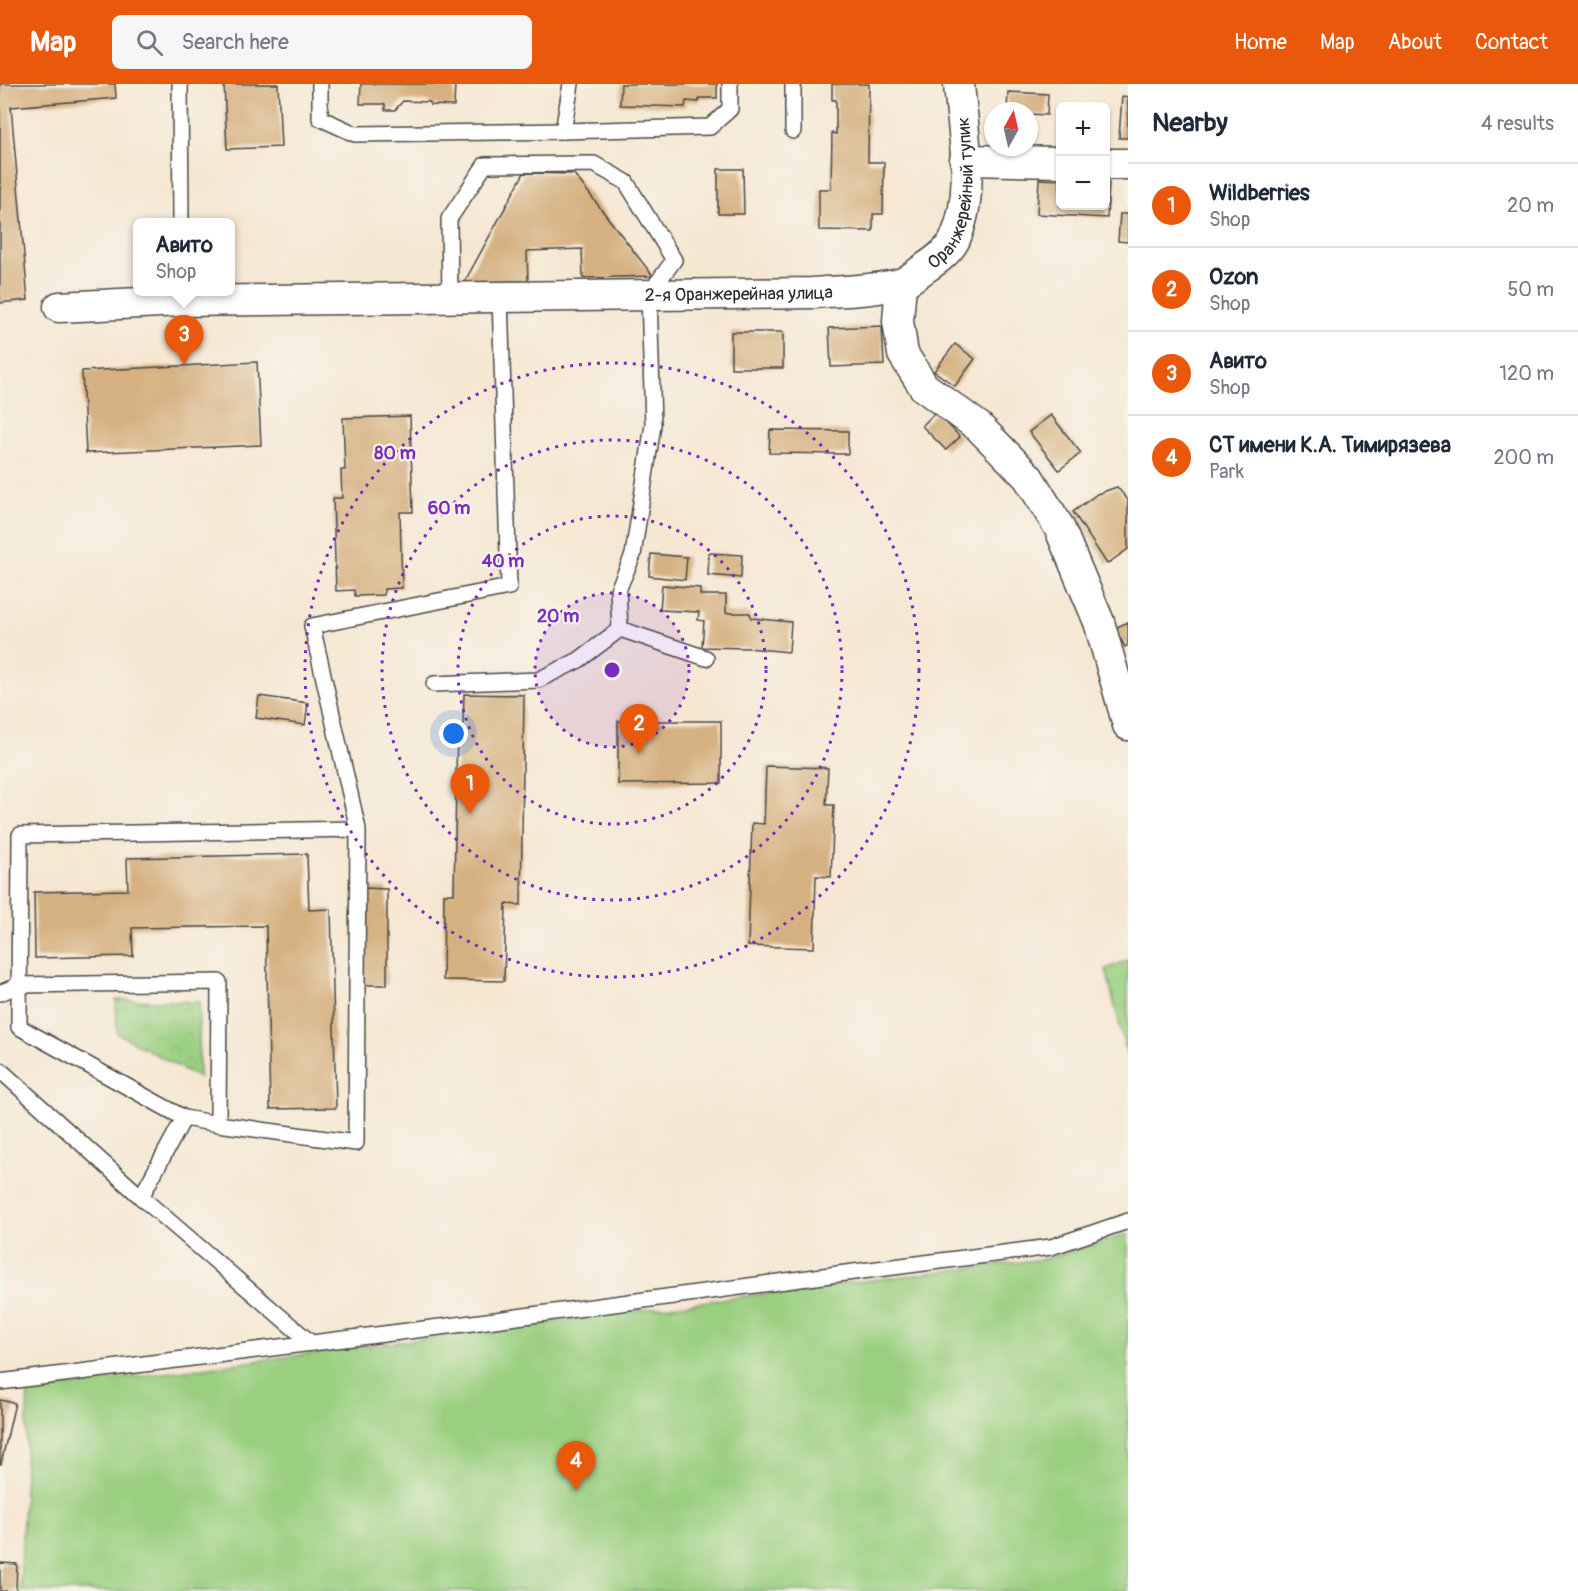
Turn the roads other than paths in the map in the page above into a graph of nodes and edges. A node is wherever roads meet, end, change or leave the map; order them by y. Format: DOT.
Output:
graph roads {
  1 [pos="180,84"];
  2 [pos="320,84"];
  3 [pos="571,84"];
  4 [pos="730,84"];
  5 [pos="793,84"];
  6 [pos="958,84"];
  7 [pos="563,131"];
  8 [pos="793,131"];
  9 [pos="965,160"];
  10 [pos="1056,162"];
  11 [pos="1110,164"];
  12 [pos="1128,164"];
  13 [pos="180,218"];
  14 [pos="902,284"];
  15 [pos="649,294"];
  16 [pos="181,296"];
  17 [pos="500,297"];
  18 [pos="450,298"];
  19 [pos="59,307"];
  20 [pos="620,629"];
  21 [pos="706,658"];
  22 [pos="434,684"];
  23 [pos="1128,725"];
  24 [pos="358,829"];
  25 [pos="19,985"];
  26 [pos="0,993"];
  27 [pos="0,1070"];
  28 [pos="184,1118"];
  29 [pos="218,1124"];
  30 [pos="141,1197"];
  31 [pos="1128,1222"];
  32 [pos="311,1343"];
  33 [pos="0,1382"];
  1 -- 13 [label="lane"];
  2 -- 7 [label="lane"];
  3 -- 7 [label="lane"];
  4 -- 7 [label="lane"];
  5 -- 8 [label="lane"];
  6 -- 9 [label="street, Оранжерейный тупик"];
  9 -- 10 [label="street"];
  9 -- 14 [label="street, Оранжерейный тупик"];
  11 -- 12 [label="street"];
  14 -- 15 [label="street, 2-я Оранжерейная улица"];
  14 -- 23 [label="street"];
  15 -- 17 [label="street, 2-я Оранжерейная улица"];
  15 -- 18 [label="lane"];
  15 -- 20 [label="lane"];
  16 -- 18 [label="street, 2-я Оранжерейная улица"];
  16 -- 19 [label="street, 2-я Оранжерейная улица"];
  17 -- 18 [label="street, 2-я Оранжерейная улица"];
  17 -- 24 [label="lane"];
  20 -- 21 [label="lane"];
  20 -- 22 [label="lane"];
  24 -- 25 [label="lane"];
  24 -- 29 [label="lane"];
  25 -- 26 [label="lane"];
  25 -- 28 [label="lane"];
  25 -- 29 [label="lane"];
  27 -- 30 [label="lane"];
  28 -- 29 [label="lane"];
  28 -- 30 [label="lane"];
  30 -- 32 [label="lane"];
  31 -- 32 [label="lane"];
  32 -- 33 [label="lane"];
}
